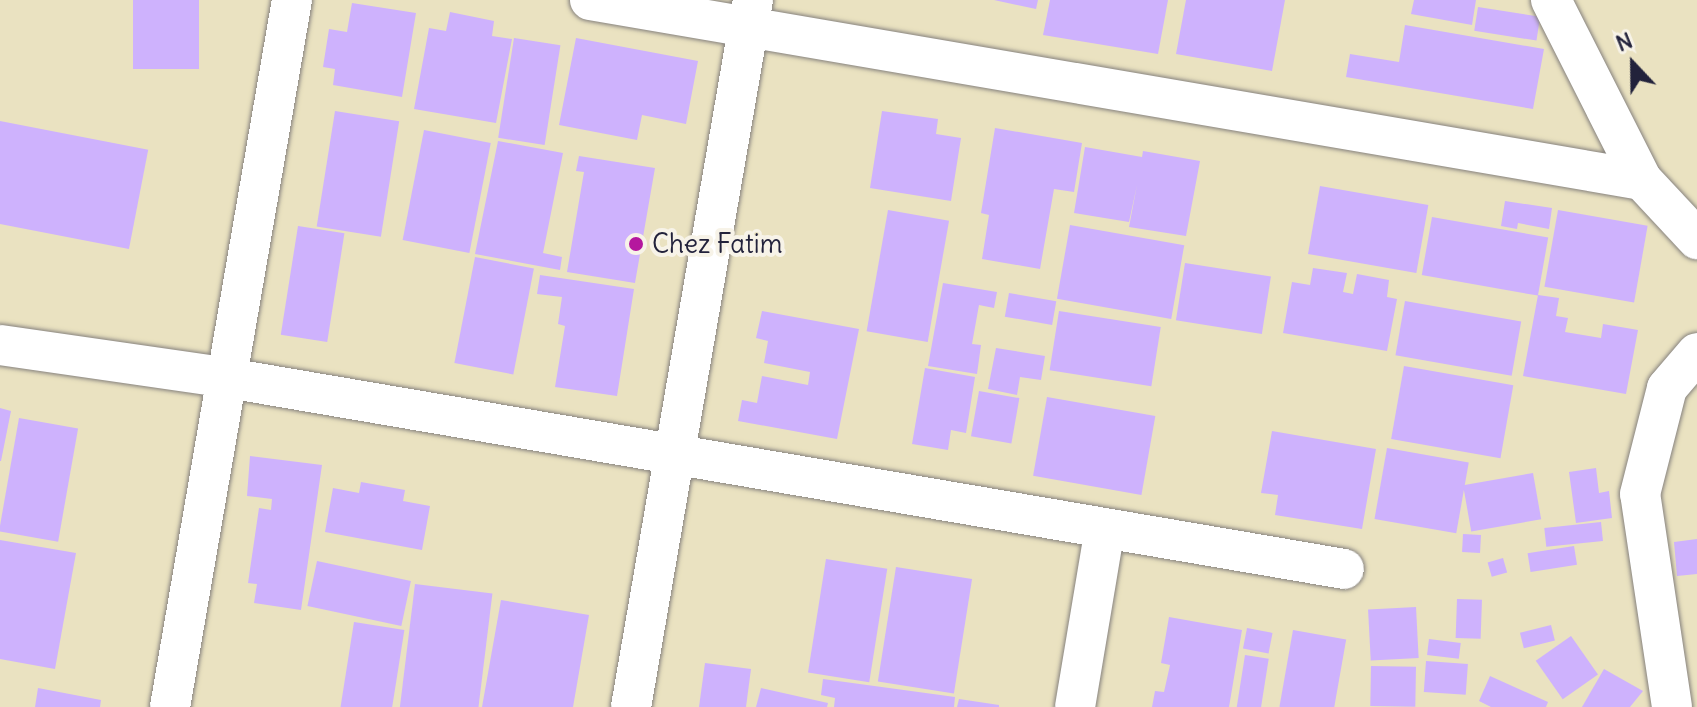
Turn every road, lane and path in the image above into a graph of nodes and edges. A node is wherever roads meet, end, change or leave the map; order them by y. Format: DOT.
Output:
graph roads {
  1 [pos="292,0"];
  2 [pos="590,0"];
  3 [pos="1551,0"];
  4 [pos="751,14"];
  5 [pos="1642,180"];
  6 [pos="1697,239"];
  7 [pos="0,345"];
  8 [pos="1697,353"];
  9 [pos="228,378"];
  10 [pos="676,455"];
  11 [pos="1105,528"];
  12 [pos="1344,569"];
  13 [pos="170,707"];
  14 [pos="631,707"];
  15 [pos="1075,707"];
  16 [pos="1672,707"];
  1 -- 9 [label="street"];
  2 -- 4 [label="street"];
  3 -- 5 [label="street"];
  4 -- 5 [label="street"];
  4 -- 10 [label="street"];
  5 -- 6 [label="street"];
  7 -- 9 [label="street"];
  8 -- 16 [label="street"];
  9 -- 10 [label="street"];
  9 -- 13 [label="street"];
  10 -- 11 [label="street"];
  10 -- 14 [label="street"];
  11 -- 12 [label="street"];
  11 -- 15 [label="street"];
}
